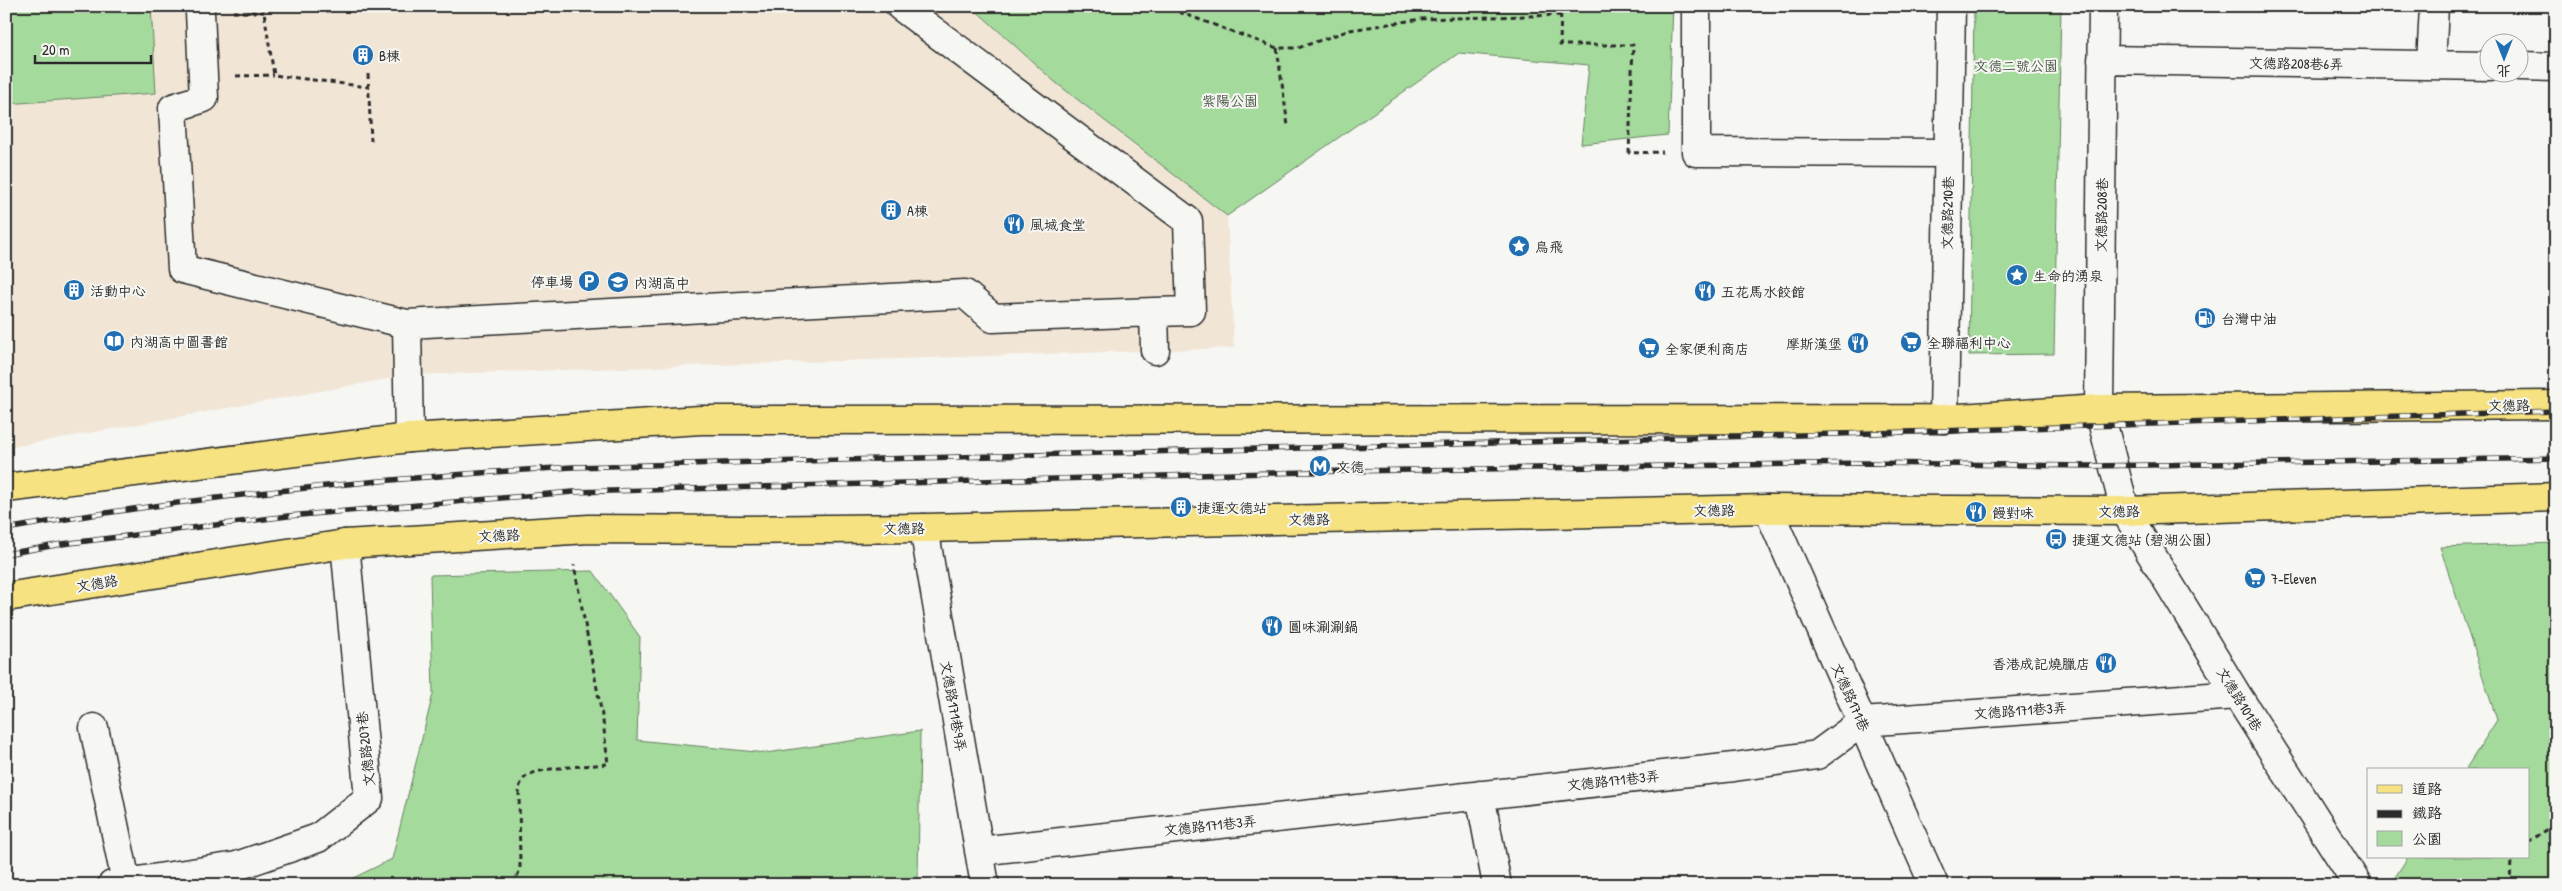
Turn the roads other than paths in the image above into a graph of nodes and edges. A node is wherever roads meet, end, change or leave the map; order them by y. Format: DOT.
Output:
graph roads {
  1 [pos="900,6"];
  2 [pos="1696,6"];
  3 [pos="1951,6"];
  4 [pos="2103,6"];
  5 [pos="2434,6"];
  6 [pos="200,12"];
  7 [pos="2102,60"];
  8 [pos="2431,65"];
  9 [pos="2480,66"];
  10 [pos="2530,66"];
  11 [pos="2556,67"];
  12 [pos="1948,153"];
  13 [pos="1154,312"];
  14 [pos="408,324"];
  15 [pos="1155,350"];
  16 [pos="2556,405"];
  17 [pos="2099,409"];
  18 [pos="1944,419"];
  19 [pos="409,438"];
  20 [pos="6,488"];
  21 [pos="2556,497"];
  22 [pos="1768,509"];
  23 [pos="2125,511"];
  24 [pos="924,528"];
  25 [pos="345,544"];
  26 [pos="6,597"];
  27 [pos="2237,695"];
  28 [pos="1862,722"];
  29 [pos="94,728"];
  30 [pos="1480,795"];
  31 [pos="979,851"];
  32 [pos="119,884"];
  33 [pos="985,885"];
  34 [pos="1498,885"];
  35 [pos="1934,885"];
  36 [pos="2358,885"];
  1 -- 13 [label="street"];
  2 -- 12 [label="street"];
  3 -- 12 [label="street, 文德路210巷"];
  4 -- 7 [label="street, 文德路208巷"];
  5 -- 8 [label="street"];
  6 -- 14 [label="street"];
  7 -- 8 [label="street, 文德路208巷6弄"];
  7 -- 17 [label="street, 文德路208巷"];
  8 -- 9 [label="street, 文德路208巷6弄"];
  10 -- 11 [label="street"];
  12 -- 18 [label="street, 文德路210巷"];
  13 -- 14 [label="street"];
  13 -- 15 [label="street"];
  14 -- 19 [label="street"];
  16 -- 17 [label="main road, 文德路"];
  17 -- 18 [label="main road, 文德路"];
  17 -- 23 [label="street, 文德路208巷"];
  18 -- 19 [label="main road, 文德路"];
  19 -- 20 [label="main road, 文德路"];
  21 -- 23 [label="main road, 文德路"];
  22 -- 23 [label="main road, 文德路"];
  22 -- 24 [label="main road, 文德路"];
  22 -- 28 [label="street, 文德路171巷"];
  23 -- 27 [label="street, 文德路101巷"];
  24 -- 25 [label="main road, 文德路"];
  24 -- 31 [label="street, 文德路171巷9弄"];
  25 -- 26 [label="main road, 文德路"];
  25 -- 32 [label="street, 文德路207巷"];
  27 -- 28 [label="street, 文德路171巷3弄"];
  27 -- 36 [label="street, 文德路101巷"];
  28 -- 30 [label="street, 文德路171巷3弄"];
  28 -- 35 [label="street, 文德路171巷"];
  29 -- 32 [label="street"];
  30 -- 31 [label="street, 文德路171巷3弄"];
  30 -- 34 [label="street"];
  31 -- 33 [label="street, 文德路171巷9弄"];
}
